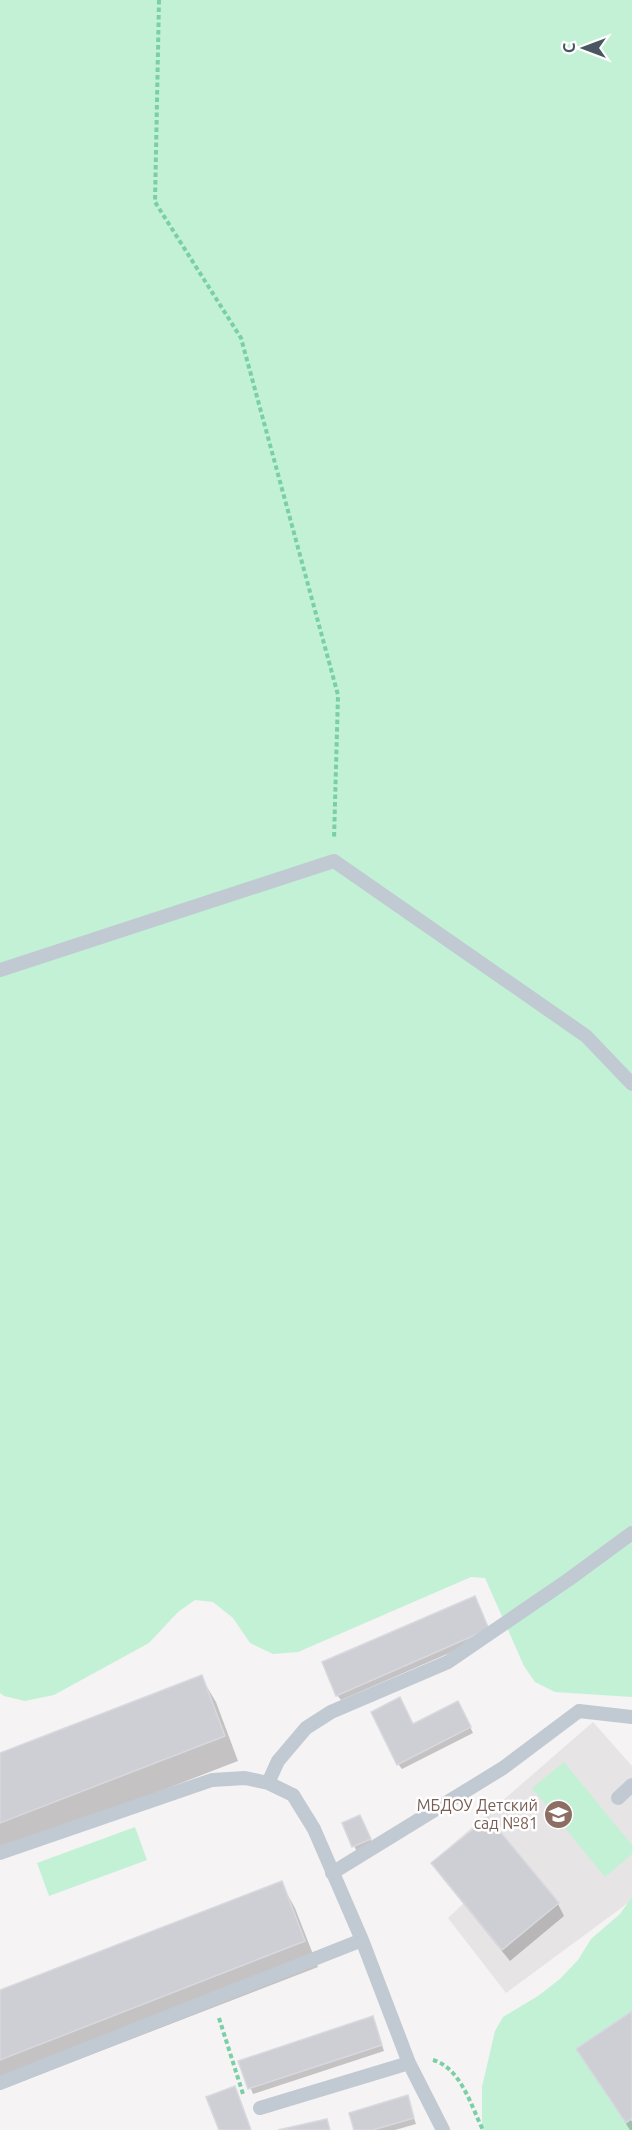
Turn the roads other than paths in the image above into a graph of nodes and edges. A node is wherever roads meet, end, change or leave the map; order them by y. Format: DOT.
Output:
graph roads {
  1 [pos="0,969"];
  2 [pos="632,1084"];
  3 [pos="632,1533"];
  4 [pos="632,1717"];
  5 [pos="268,1783"];
  6 [pos="632,1785"];
  7 [pos="618,1798"];
  8 [pos="0,1853"];
  9 [pos="332,1873"];
  10 [pos="362,1940"];
  11 [pos="409,2063"];
  12 [pos="0,2083"];
  13 [pos="260,2108"];
  14 [pos="443,2130"];
  1 -- 2 [label="lane"];
  3 -- 5 [label="lane"];
  4 -- 9 [label="lane"];
  5 -- 8 [label="lane"];
  5 -- 9 [label="lane"];
  6 -- 7 [label="lane"];
  9 -- 10 [label="lane"];
  10 -- 11 [label="lane"];
  10 -- 12 [label="lane"];
  11 -- 13 [label="lane"];
  11 -- 14 [label="lane"];
}
